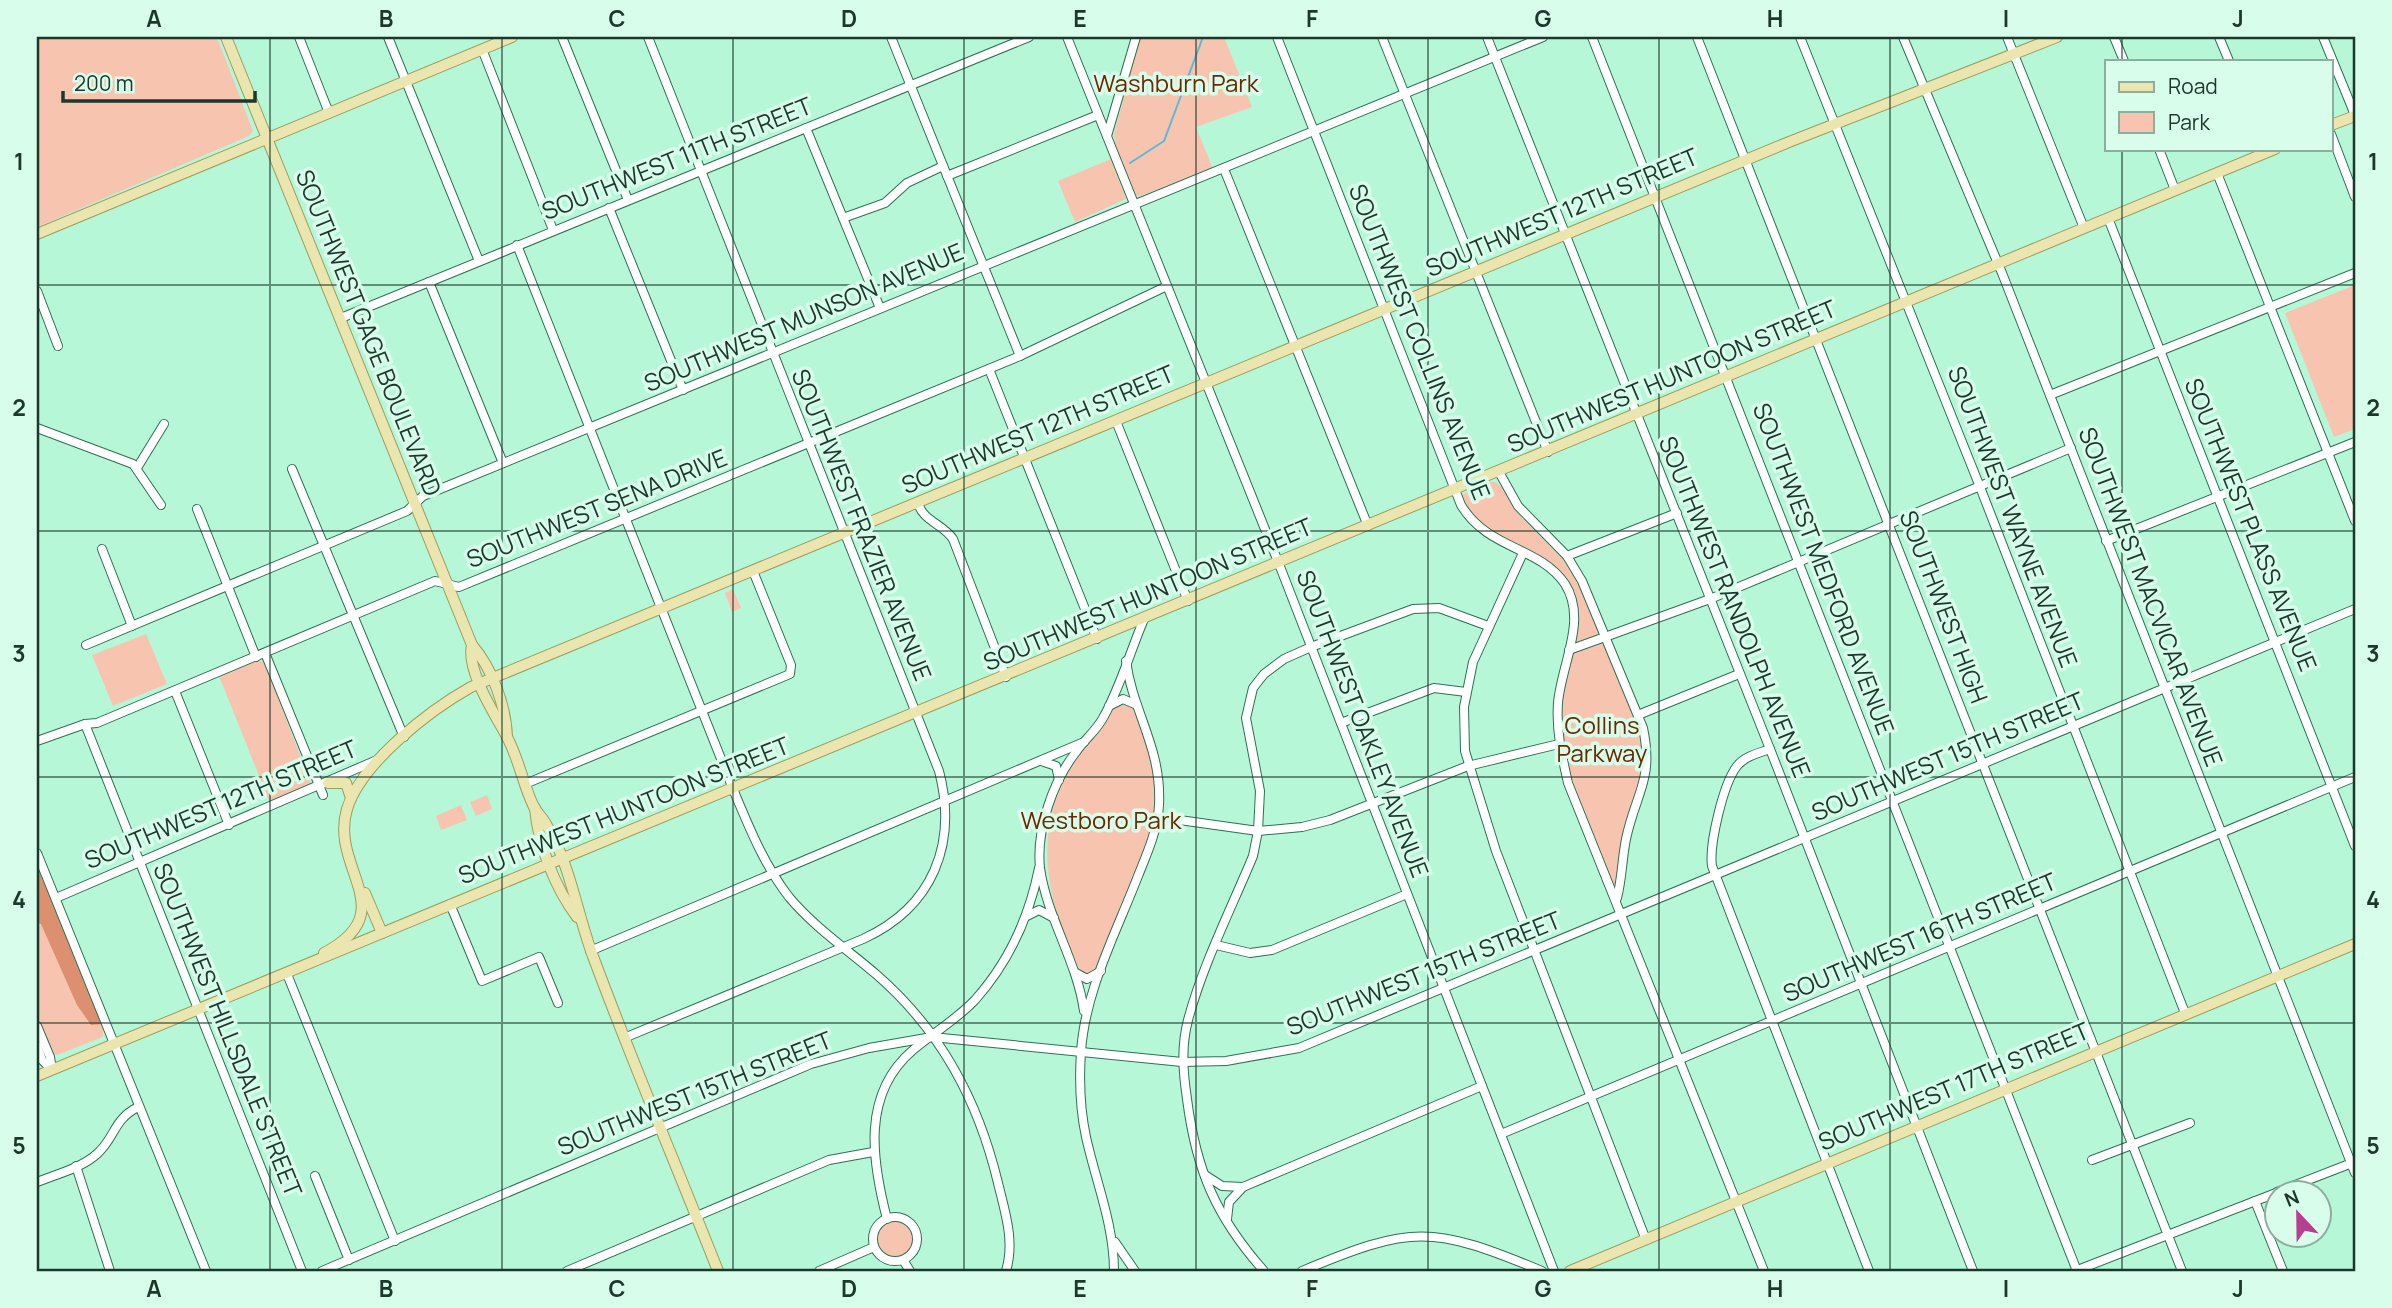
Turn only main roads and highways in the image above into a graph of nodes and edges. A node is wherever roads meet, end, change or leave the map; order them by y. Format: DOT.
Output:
graph roads {
  1 [pos="226,37"];
  2 [pos="512,37"];
  3 [pos="2057,37"];
  4 [pos="2355,115"];
  5 [pos="2332,125"];
  6 [pos="267,137"];
  7 [pos="2269,150"];
  8 [pos="37,234"];
  9 [pos="472,645"];
  10 [pos="491,678"];
  11 [pos="480,682"];
  12 [pos="507,737"];
  13 [pos="323,789"];
  14 [pos="351,799"];
  15 [pos="535,808"];
  16 [pos="561,860"];
  17 [pos="350,861"];
  18 [pos="550,864"];
  19 [pos="578,918"];
  20 [pos="382,933"];
  21 [pos="2355,944"];
  22 [pos="304,967"];
  23 [pos="37,1076"];
  24 [pos="718,1271"];
  25 [pos="1570,1271"];
  1 -- 6 [label="main road, SOUTHWEST GAGE BOULEVARD"];
  2 -- 6 [label="main road"];
  3 -- 10 [label="main road, SOUTHWEST 12TH STREET"];
  4 -- 5 [label="main road"];
  6 -- 8 [label="main road"];
  6 -- 9 [label="main road, SOUTHWEST GAGE BOULEVARD"];
  7 -- 16 [label="main road, SOUTHWEST HUNTOON STREET"];
  9 -- 10 [label="main road, SOUTHWEST GAGE BOULEVARD"];
  9 -- 11 [label="main road, SOUTHWEST GAGE BOULEVARD"];
  10 -- 11 [label="main road, SOUTHWEST 12TH STREET"];
  10 -- 12 [label="main road, SOUTHWEST GAGE BOULEVARD"];
  11 -- 12 [label="main road, SOUTHWEST GAGE BOULEVARD"];
  11 -- 14 [label="main road, SOUTHWEST 12TH STREET"];
  12 -- 15 [label="main road, SOUTHWEST GAGE BOULEVARD"];
  13 -- 14 [label="main road"];
  14 -- 17 [label="main road"];
  15 -- 16 [label="main road, SOUTHWEST GAGE BOULEVARD"];
  15 -- 18 [label="main road, SOUTHWEST GAGE BOULEVARD"];
  16 -- 18 [label="main road, SOUTHWEST HUNTOON STREET"];
  16 -- 19 [label="main road, SOUTHWEST GAGE BOULEVARD"];
  17 -- 20 [label="main road"];
  17 -- 22 [label="main road"];
  18 -- 19 [label="main road, SOUTHWEST GAGE BOULEVARD"];
  18 -- 20 [label="main road, SOUTHWEST HUNTOON STREET"];
  19 -- 24 [label="main road, SOUTHWEST GAGE BOULEVARD"];
  20 -- 22 [label="main road, SOUTHWEST HUNTOON STREET"];
  21 -- 25 [label="main road, SOUTHWEST 17TH STREET"];
  22 -- 23 [label="main road, SOUTHWEST HUNTOON STREET"];
}
